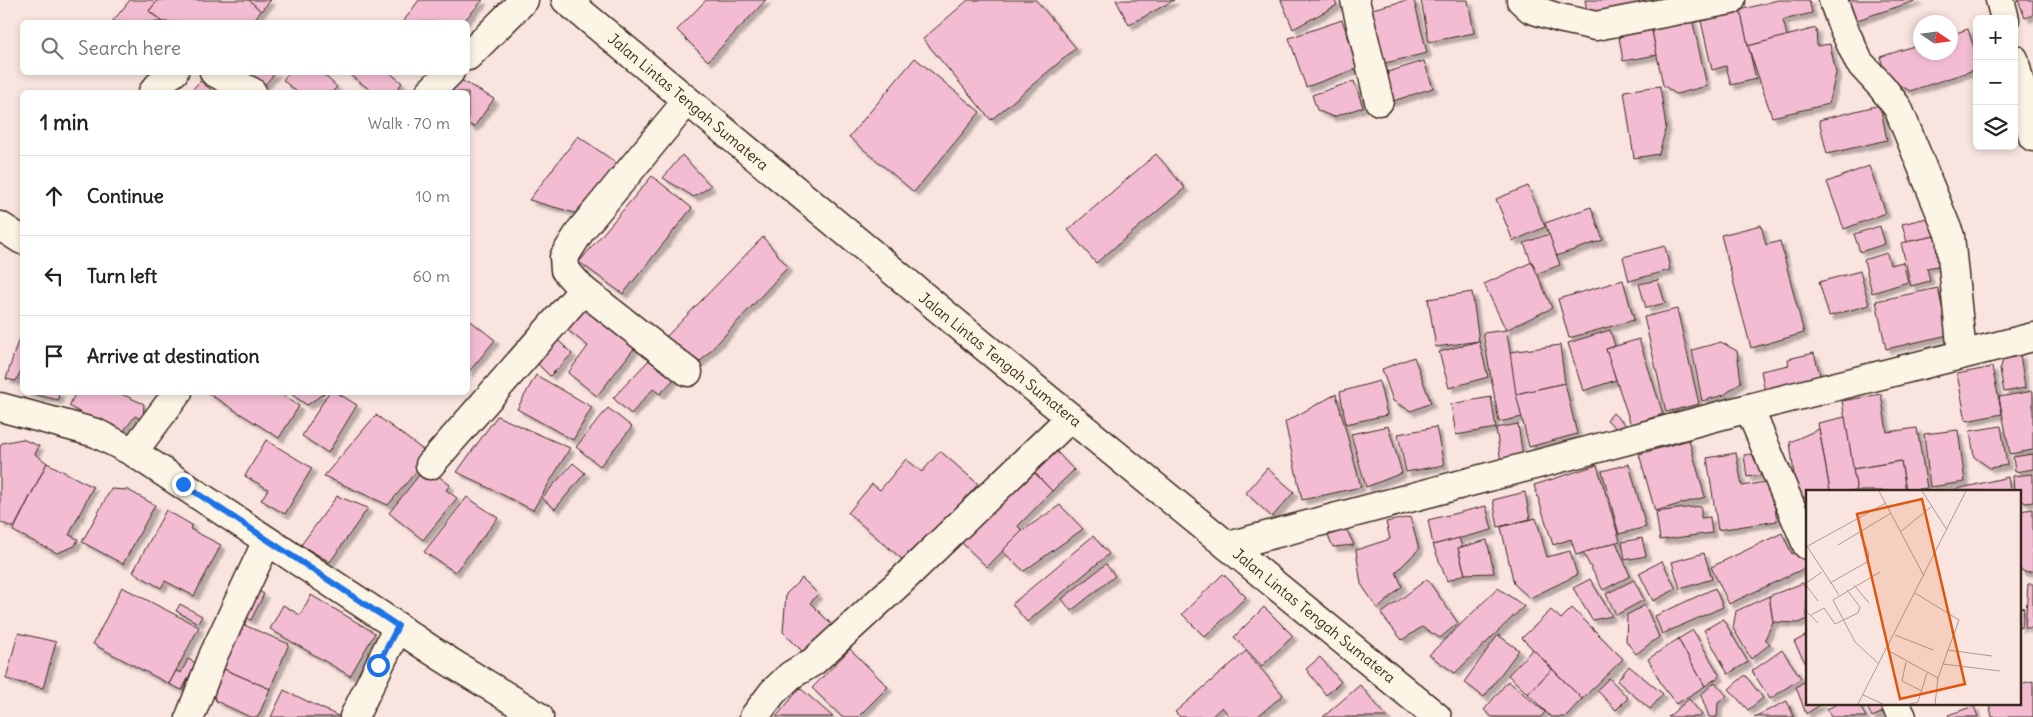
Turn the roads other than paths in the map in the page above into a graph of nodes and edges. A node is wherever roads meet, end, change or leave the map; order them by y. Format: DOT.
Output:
graph roads {
  1 [pos="524,0"];
  2 [pos="566,0"];
  3 [pos="1355,0"];
  4 [pos="1522,0"];
  5 [pos="1731,0"];
  6 [pos="1833,0"];
  7 [pos="2000,0"];
  8 [pos="2004,15"];
  9 [pos="470,54"];
  10 [pos="2014,60"];
  11 [pos="170,75"];
  12 [pos="220,75"];
  13 [pos="447,75"];
  14 [pos="155,90"];
  15 [pos="248,90"];
  16 [pos="432,90"];
  17 [pos="687,101"];
  18 [pos="1379,101"];
  19 [pos="2033,137"];
  20 [pos="0,226"];
  21 [pos="20,239"];
  22 [pos="583,290"];
  23 [pos="2033,337"];
  24 [pos="1962,354"];
  25 [pos="688,372"];
  26 [pos="176,395"];
  27 [pos="0,407"];
  28 [pos="1749,408"];
  29 [pos="1070,418"];
  30 [pos="133,452"];
  31 [pos="430,465"];
  32 [pos="267,540"];
  33 [pos="1806,543"];
  34 [pos="1228,546"];
  35 [pos="398,626"];
  36 [pos="1896,704"];
  37 [pos="190,717"];
  38 [pos="354,717"];
  39 [pos="539,717"];
  40 [pos="754,717"];
  41 [pos="1437,717"];
  42 [pos="1902,717"];
  1 -- 9 [label="main road"];
  2 -- 17 [label="main road, Jalan Lintas Tengah Sumatera"];
  3 -- 18 [label="main road"];
  4 -- 5 [label="main road"];
  6 -- 24 [label="main road"];
  7 -- 8 [label="main road"];
  10 -- 19 [label="main road"];
  11 -- 14 [label="main road"];
  12 -- 15 [label="main road"];
  13 -- 16 [label="main road"];
  17 -- 22 [label="main road"];
  17 -- 29 [label="main road, Jalan Lintas Tengah Sumatera"];
  20 -- 21 [label="main road"];
  22 -- 25 [label="main road"];
  22 -- 31 [label="main road"];
  23 -- 24 [label="main road"];
  24 -- 28 [label="main road"];
  26 -- 30 [label="main road"];
  27 -- 30 [label="main road"];
  28 -- 33 [label="main road"];
  28 -- 34 [label="main road"];
  29 -- 34 [label="main road, Jalan Lintas Tengah Sumatera"];
  29 -- 40 [label="main road"];
  30 -- 32 [label="main road"];
  32 -- 35 [label="main road"];
  32 -- 37 [label="main road"];
  34 -- 41 [label="main road, Jalan Lintas Tengah Sumatera"];
  35 -- 38 [label="main road"];
  35 -- 39 [label="main road"];
  36 -- 42 [label="main road"];
}
